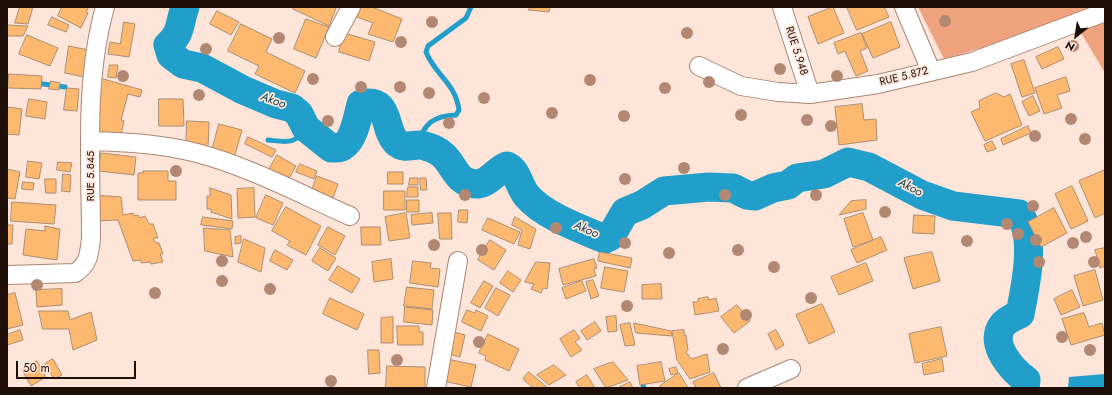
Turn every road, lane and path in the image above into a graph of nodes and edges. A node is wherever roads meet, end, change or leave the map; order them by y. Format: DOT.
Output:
graph roads {
  1 [pos="105,7"];
  2 [pos="351,7"];
  3 [pos="782,7"];
  4 [pos="904,7"];
  5 [pos="1105,12"];
  6 [pos="335,37"];
  7 [pos="699,66"];
  8 [pos="931,71"];
  9 [pos="810,94"];
  10 [pos="91,140"];
  11 [pos="350,216"];
  12 [pos="458,261"];
  13 [pos="7,275"];
  14 [pos="791,369"];
  15 [pos="436,388"];
  16 [pos="747,388"];
  1 -- 10 [label="street, RUE 5.845"];
  2 -- 6 [label="street"];
  3 -- 9 [label="street, RUE 5.948"];
  4 -- 8 [label="street"];
  5 -- 8 [label="street, RUE 5.872"];
  7 -- 9 [label="street, RUE 5.872"];
  8 -- 9 [label="street, RUE 5.872"];
  10 -- 11 [label="street"];
  10 -- 13 [label="street, RUE 5.845"];
  12 -- 15 [label="street"];
  14 -- 16 [label="street"];
}
